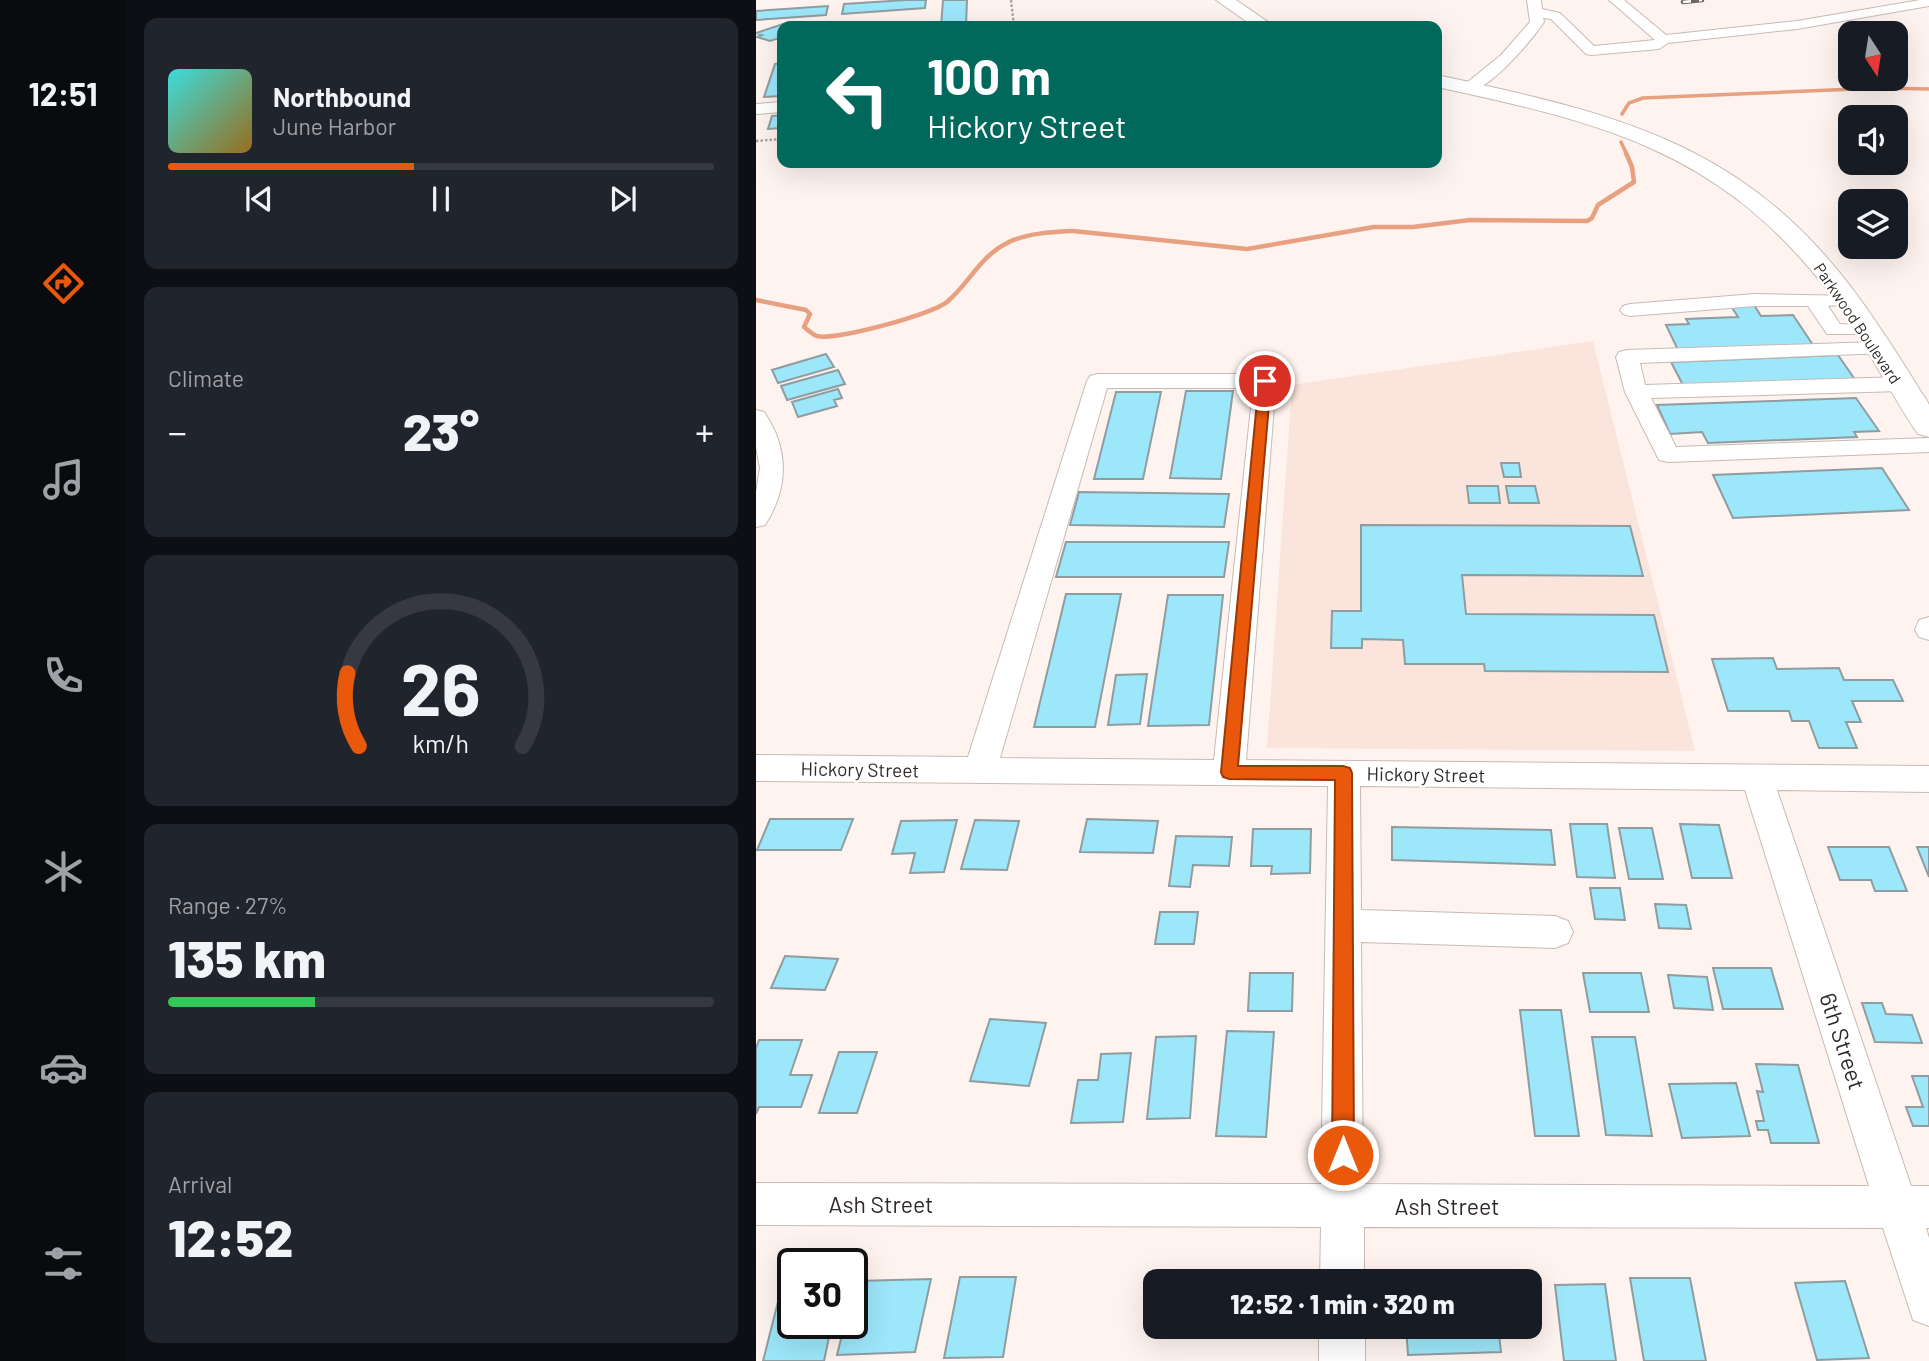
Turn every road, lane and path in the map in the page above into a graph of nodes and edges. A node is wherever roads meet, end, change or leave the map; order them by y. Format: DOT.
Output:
graph roads {
  1 [pos="1012,0"];
  2 [pos="1224,0"];
  3 [pos="1616,0"];
  4 [pos="1929,2"];
  5 [pos="1534,6"];
  6 [pos="1014,21"];
  7 [pos="1257,21"];
  8 [pos="1663,39"];
  9 [pos="1442,83"];
  10 [pos="1469,88"];
  11 [pos="777,107"];
  12 [pos="756,109"];
  13 [pos="777,139"];
  14 [pos="756,141"];
  15 [pos="1814,300"];
  16 [pos="1846,300"];
  17 [pos="1630,310"];
  18 [pos="1871,339"];
  19 [pos="1901,384"];
  20 [pos="1636,392"];
  21 [pos="756,417"];
  22 [pos="1929,428"];
  23 [pos="1929,445"];
  24 [pos="756,519"];
  25 [pos="756,768"];
  26 [pos="981,770"];
  27 [pos="1229,772"];
  28 [pos="1343,773"];
  29 [pos="1757,778"];
  30 [pos="1929,779"];
  31 [pos="1343,925"];
  32 [pos="1555,932"];
  33 [pos="756,1204"];
  34 [pos="1343,1206"];
  35 [pos="1913,1207"];
  36 [pos="1342,1269"];
  37 [pos="1929,1304"];
  38 [pos="1342,1339"];
  39 [pos="1342,1361"];
  1 -- 6 [label="path"];
  2 -- 7 [label="main road"];
  3 -- 8 [label="street"];
  4 -- 8 [label="street"];
  5 -- 8 [label="street"];
  5 -- 10 [label="street"];
  9 -- 10 [label="main road, Parkwood Boulevard"];
  10 -- 16 [label="main road, Parkwood Boulevard"];
  11 -- 12 [label="street"];
  13 -- 14 [label="path"];
  15 -- 16 [label="street"];
  15 -- 17 [label="street"];
  15 -- 18 [label="street"];
  16 -- 18 [label="main road, Parkwood Boulevard"];
  18 -- 19 [label="main road, Parkwood Boulevard"];
  18 -- 20 [label="street"];
  19 -- 20 [label="street"];
  19 -- 22 [label="main road, Parkwood Boulevard"];
  20 -- 23 [label="street"];
  21 -- 24 [label="street"];
  25 -- 26 [label="street, Hickory Street"];
  26 -- 27 [label="street, Hickory Street"];
  26 -- 27 [label="street"];
  27 -- 28 [label="street, Hickory Street"];
  28 -- 29 [label="street, Hickory Street"];
  28 -- 31 [label="street"];
  29 -- 30 [label="street, Hickory Street"];
  29 -- 35 [label="street, 6th Street"];
  31 -- 32 [label="street"];
  31 -- 34 [label="street"];
  33 -- 34 [label="street, Ash Street"];
  34 -- 35 [label="street, Ash Street"];
  34 -- 36 [label="street"];
  35 -- 37 [label="street, 6th Street"];
  38 -- 39 [label="street"];
}
